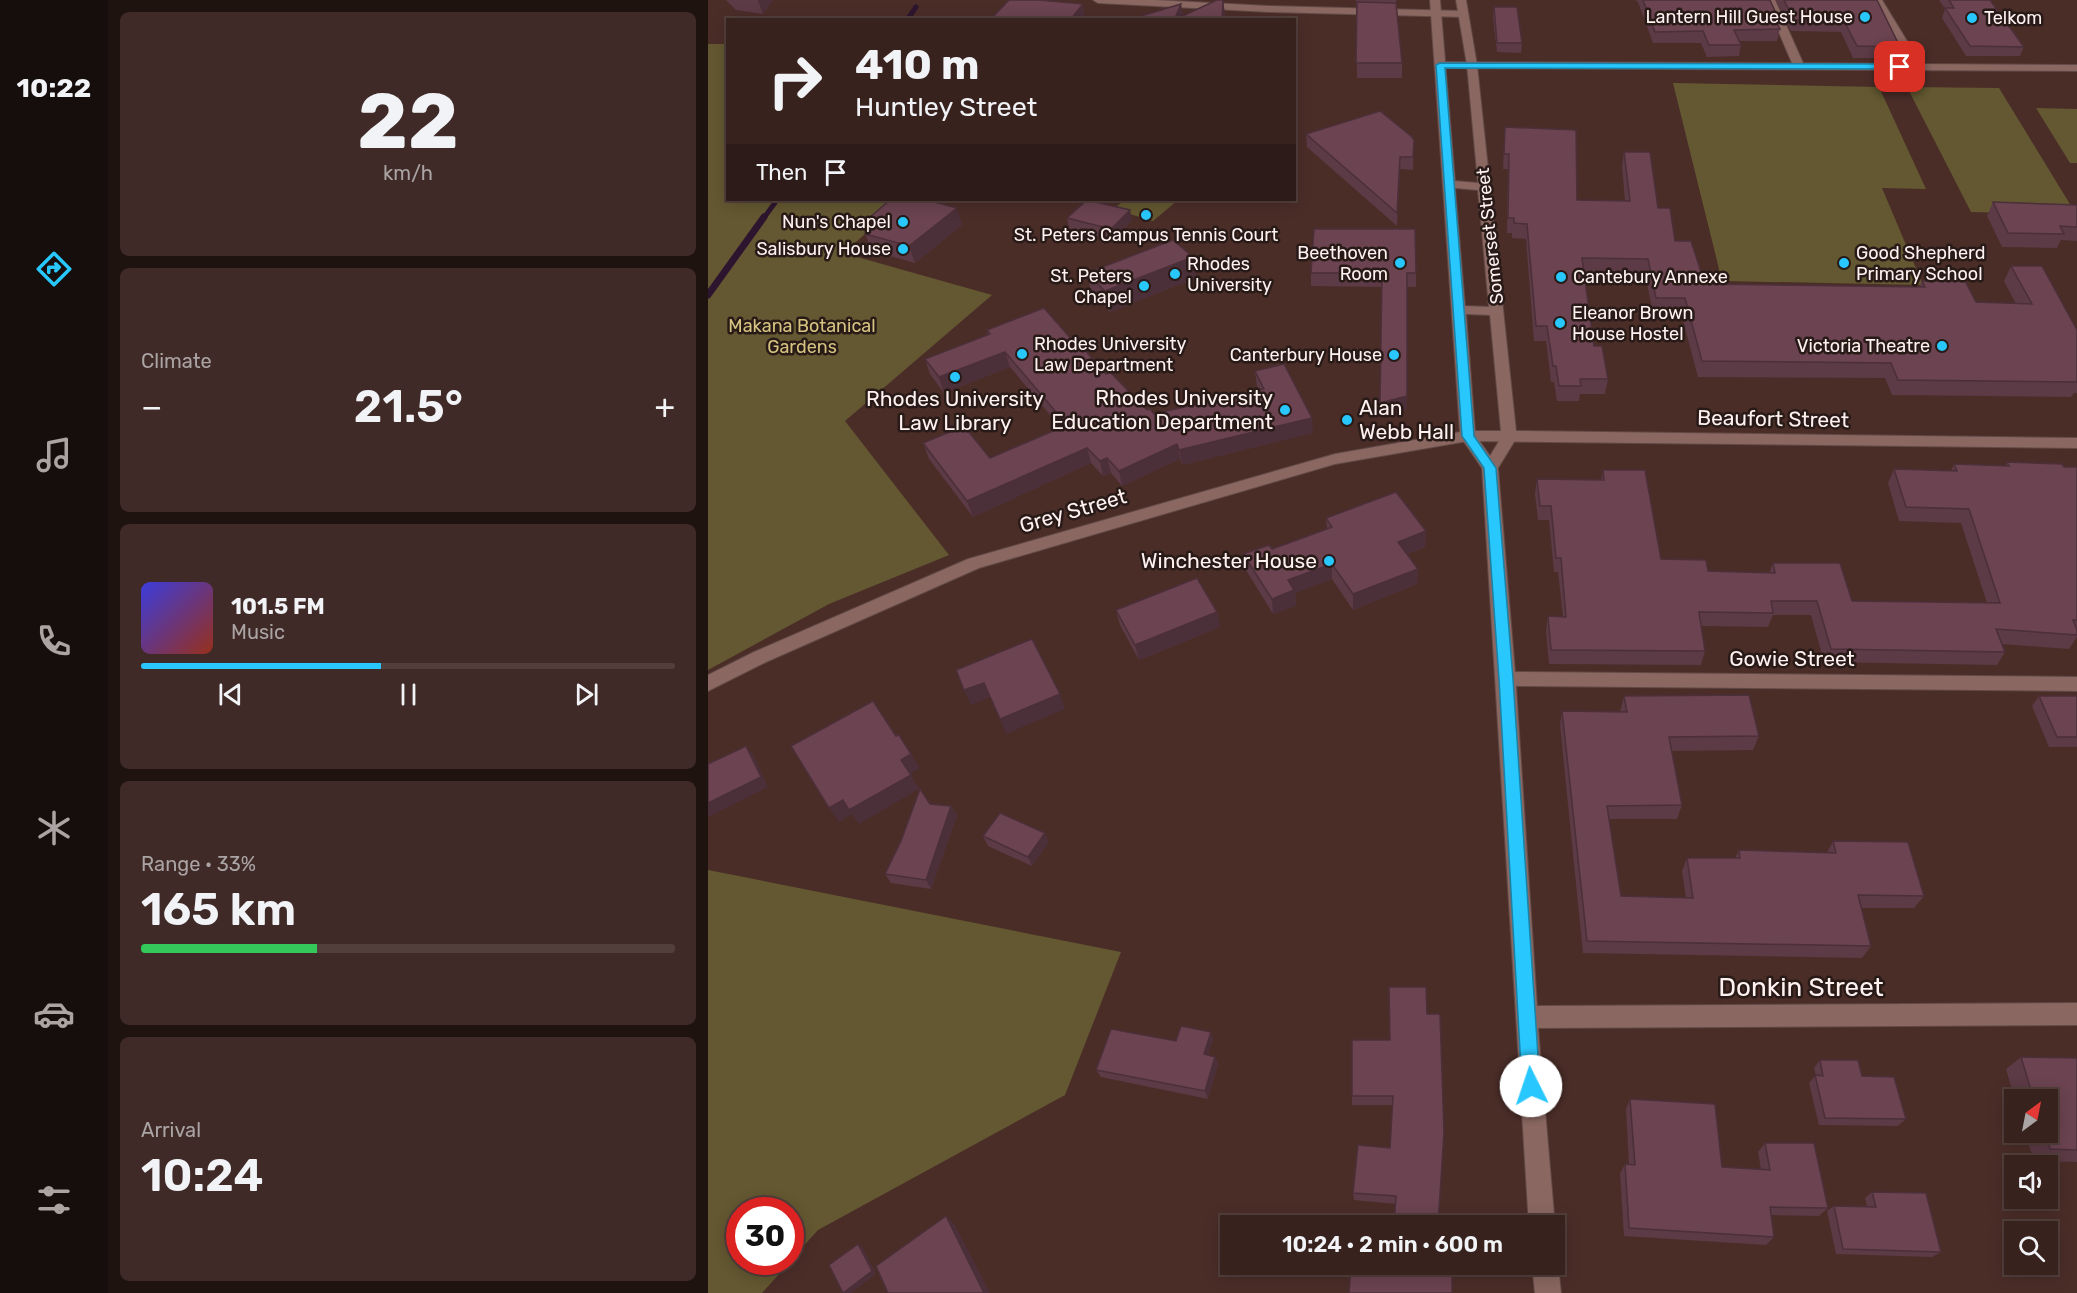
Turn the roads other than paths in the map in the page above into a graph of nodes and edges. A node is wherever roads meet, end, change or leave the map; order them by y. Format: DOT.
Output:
graph roads {
  1 [pos="1098,0"];
  2 [pos="1770,0"];
  3 [pos="1877,0"];
  4 [pos="1435,6"];
  5 [pos="1462,7"];
  6 [pos="1440,65"];
  7 [pos="1472,65"];
  8 [pos="1799,66"];
  9 [pos="1917,67"];
  10 [pos="2077,68"];
  11 [pos="1449,184"];
  12 [pos="1484,187"];
  13 [pos="1458,310"];
  14 [pos="1498,311"];
  15 [pos="1468,436"];
  16 [pos="1509,437"];
  17 [pos="2077,443"];
  18 [pos="1490,468"];
  19 [pos="1506,679"];
  20 [pos="708,684"];
  21 [pos="2077,684"];
  22 [pos="2077,1014"];
  23 [pos="1526,1017"];
  24 [pos="1541,1215"];
  25 [pos="1546,1275"];
  26 [pos="1548,1293"];
  1 -- 4 [label="street"];
  2 -- 8 [label="street"];
  3 -- 9 [label="street"];
  4 -- 5 [label="street"];
  4 -- 6 [label="street, Somerset Street"];
  5 -- 7 [label="street, Somerset Street"];
  6 -- 7 [label="street"];
  6 -- 11 [label="street, Somerset Street"];
  7 -- 8 [label="street"];
  7 -- 12 [label="street, Somerset Street"];
  8 -- 9 [label="street"];
  9 -- 10 [label="street"];
  11 -- 12 [label="street"];
  11 -- 13 [label="street, Somerset Street"];
  12 -- 14 [label="street, Somerset Street"];
  13 -- 14 [label="street"];
  13 -- 15 [label="street, Somerset Street"];
  14 -- 16 [label="street, Somerset Street"];
  15 -- 16 [label="street, Beaufort Street"];
  15 -- 18 [label="street, Somerset Street"];
  15 -- 20 [label="street, Grey Street"];
  16 -- 17 [label="street, Beaufort Street"];
  16 -- 18 [label="street"];
  18 -- 19 [label="street"];
  19 -- 21 [label="street, Gowie Street"];
  19 -- 23 [label="street"];
  22 -- 23 [label="street, Donkin Street"];
  23 -- 24 [label="street"];
  25 -- 26 [label="street"];
}
